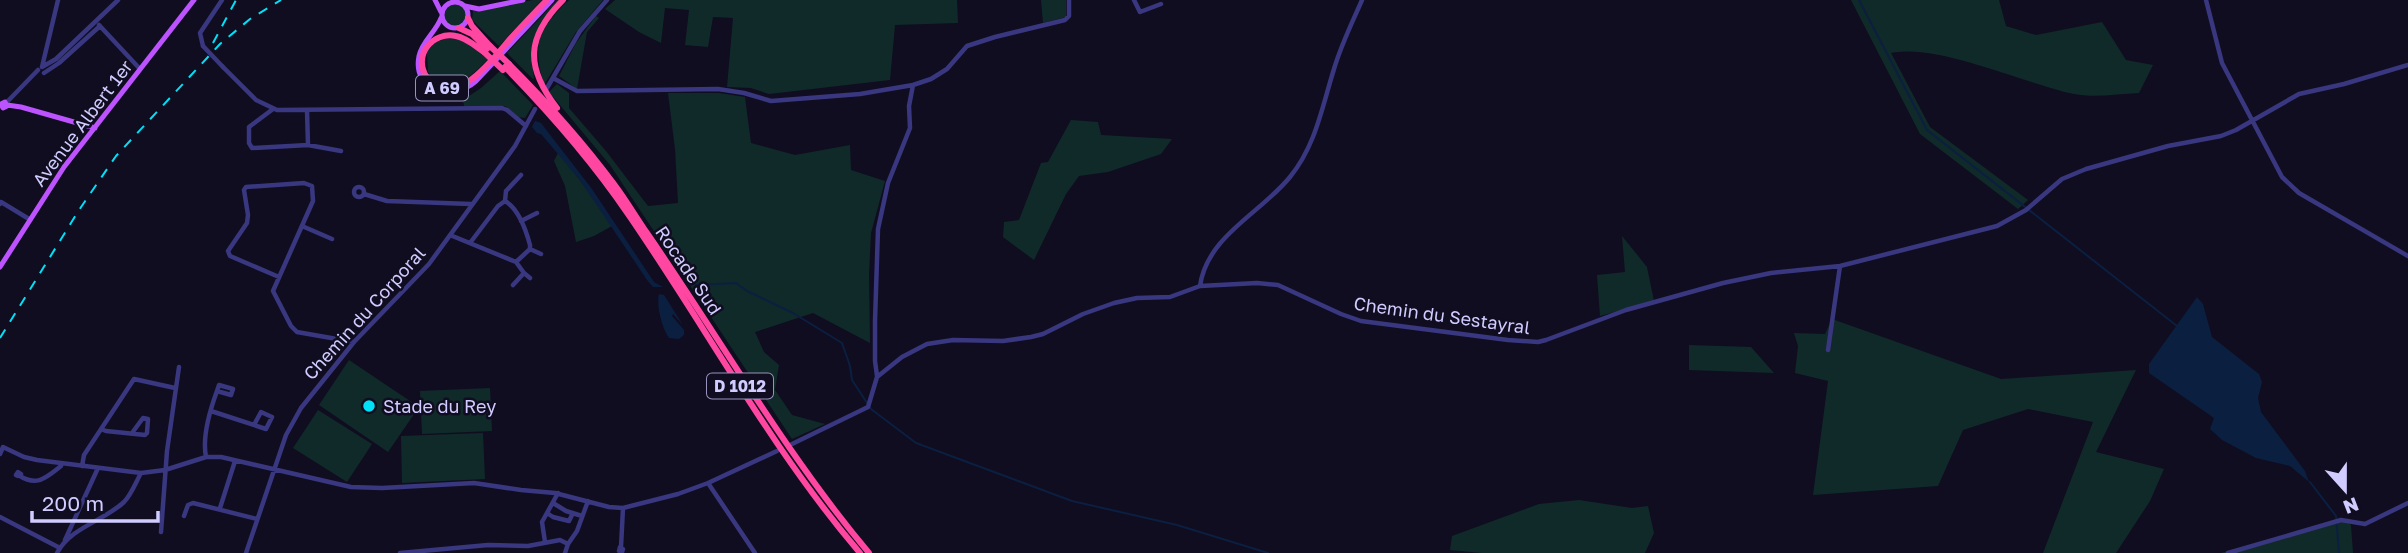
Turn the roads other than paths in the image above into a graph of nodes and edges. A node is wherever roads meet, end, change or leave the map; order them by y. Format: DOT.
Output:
graph roads {
  1 [pos="58,0"];
  2 [pos="118,0"];
  3 [pos="194,0"];
  4 [pos="222,0"];
  5 [pos="435,0"];
  6 [pos="523,0"];
  7 [pos="549,0"];
  8 [pos="563,0"];
  9 [pos="607,0"];
  10 [pos="1069,0"];
  11 [pos="1134,0"];
  12 [pos="1362,0"];
  13 [pos="2206,0"];
  14 [pos="451,1"];
  15 [pos="1161,4"];
  16 [pos="465,6"];
  17 [pos="442,15"];
  18 [pos="468,18"];
  19 [pos="98,24"];
  20 [pos="459,28"];
  21 [pos="487,49"];
  22 [pos="2408,65"];
  23 [pos="506,67"];
  24 [pos="140,69"];
  25 [pos="41,70"];
  26 [pos="553,78"];
  27 [pos="914,85"];
  28 [pos="547,88"];
  29 [pos="13,95"];
  30 [pos="4,103"];
  31 [pos="16,106"];
  32 [pos="273,108"];
  33 [pos="535,109"];
  34 [pos="307,110"];
  35 [pos="2252,122"];
  36 [pos="526,126"];
  37 [pos="95,128"];
  38 [pos="580,141"];
  39 [pos="308,145"];
  40 [pos="341,151"];
  41 [pos="521,175"];
  42 [pos="364,194"];
  43 [pos="505,201"];
  44 [pos="0,204"];
  45 [pos="472,204"];
  46 [pos="537,213"];
  47 [pos="29,219"];
  48 [pos="521,221"];
  49 [pos="302,226"];
  50 [pos="457,226"];
  51 [pos="450,235"];
  52 [pos="332,239"];
  53 [pos="461,239"];
  54 [pos="470,243"];
  55 [pos="530,249"];
  56 [pos="541,254"];
  57 [pos="2408,256"];
  58 [pos="516,262"];
  59 [pos="1840,266"];
  60 [pos="0,267"];
  61 [pos="524,273"];
  62 [pos="279,277"];
  63 [pos="530,278"];
  64 [pos="513,285"];
  65 [pos="1200,286"];
  66 [pos="354,342"];
  67 [pos="1828,350"];
  68 [pos="179,367"];
  69 [pos="877,377"];
  70 [pos="175,388"];
  71 [pos="217,391"];
  72 [pos="211,411"];
  73 [pos="254,425"];
  74 [pos="101,429"];
  75 [pos="132,433"];
  76 [pos="792,444"];
  77 [pos="777,451"];
  78 [pos="0,454"];
  79 [pos="206,457"];
  80 [pos="235,461"];
  81 [pos="61,464"];
  82 [pos="82,466"];
  83 [pos="98,468"];
  84 [pos="165,470"];
  85 [pos="274,470"];
  86 [pos="141,473"];
  87 [pos="20,476"];
  88 [pos="708,483"];
  89 [pos="558,494"];
  90 [pos="588,501"];
  91 [pos="553,503"];
  92 [pos="2408,503"];
  93 [pos="220,508"];
  94 [pos="623,508"];
  95 [pos="547,513"];
  96 [pos="573,513"];
  97 [pos="184,516"];
  98 [pos="582,516"];
  99 [pos="0,517"];
  100 [pos="257,519"];
  101 [pos="161,532"];
  102 [pos="71,533"];
  103 [pos="545,542"];
  104 [pos="568,544"];
  105 [pos="621,547"];
  106 [pos="60,548"];
  107 [pos="246,553"];
  108 [pos="400,553"];
  109 [pos="565,553"];
  110 [pos="755,553"];
  111 [pos="860,553"];
  112 [pos="869,553"];
  113 [pos="2228,553"];
  1 -- 25 [label="street"];
  2 -- 19 [label="street"];
  3 -- 24 [label="main road, Avenue Albert 1er"];
  4 -- 32 [label="street, bridge"];
  5 -- 17 [label="main road"];
  6 -- 16 [label="main road"];
  7 -- 17 [label="main road, A 69"];
  7 -- 21 [label="highway, A 69"];
  8 -- 38 [label="highway"];
  9 -- 26 [label="street"];
  10 -- 27 [label="street"];
  11 -- 15 [label="street"];
  12 -- 65 [label="street"];
  13 -- 35 [label="street"];
  14 -- 16 [label="main road"];
  14 -- 17 [label="main road"];
  16 -- 18 [label="main road"];
  17 -- 20 [label="main road"];
  18 -- 20 [label="main road"];
  18 -- 21 [label="highway, Rocade Sud / D 1012"];
  19 -- 24 [label="street"];
  19 -- 25 [label="street"];
  20 -- 21 [label="highway, Rocade Sud / D 1012"];
  21 -- 23 [label="highway, Rocade Sud / D 1012, bridge"];
  22 -- 35 [label="street, Chemin du Sestayral"];
  23 -- 38 [label="highway, Rocade Sud / D 1012"];
  23 -- 111 [label="highway, Rocade Sud / D 1012"];
  24 -- 37 [label="main road, Avenue Albert 1er"];
  25 -- 29 [label="street"];
  26 -- 27 [label="street"];
  26 -- 28 [label="street"];
  27 -- 69 [label="street"];
  29 -- 30 [label="street"];
  29 -- 31 [label="street"];
  30 -- 31 [label="main road"];
  31 -- 37 [label="main road"];
  32 -- 34 [label="street"];
  32 -- 39 [label="street"];
  33 -- 36 [label="street, Chemin du Corporal"];
  34 -- 36 [label="street"];
  34 -- 39 [label="street"];
  35 -- 57 [label="street"];
  35 -- 59 [label="street, Chemin du Sestayral"];
  36 -- 45 [label="street, Chemin du Corporal"];
  37 -- 47 [label="main road, Avenue Albert 1er"];
  38 -- 112 [label="highway, Rocade Sud / D 1012"];
  39 -- 40 [label="street"];
  41 -- 43 [label="street"];
  42 -- 45 [label="street"];
  43 -- 48 [label="street"];
  43 -- 54 [label="street"];
  44 -- 47 [label="street"];
  45 -- 50 [label="street, Chemin du Corporal"];
  46 -- 48 [label="street"];
  47 -- 60 [label="main road, Avenue Albert 1er"];
  48 -- 55 [label="street"];
  49 -- 52 [label="street"];
  49 -- 62 [label="street"];
  49 -- 62 [label="street"];
  50 -- 51 [label="street, Chemin du Corporal"];
  50 -- 53 [label="street"];
  51 -- 53 [label="street"];
  51 -- 66 [label="street, Chemin du Corporal"];
  53 -- 54 [label="street"];
  54 -- 58 [label="street"];
  55 -- 56 [label="street"];
  55 -- 58 [label="street"];
  58 -- 61 [label="street"];
  59 -- 65 [label="street, Chemin du Sestayral"];
  59 -- 67 [label="street"];
  61 -- 63 [label="street"];
  61 -- 64 [label="street"];
  62 -- 66 [label="street"];
  65 -- 69 [label="street, Chemin du Sestayral"];
  66 -- 85 [label="street, Chemin du Corporal"];
  68 -- 70 [label="street"];
  69 -- 76 [label="street"];
  70 -- 74 [label="street"];
  70 -- 84 [label="street"];
  71 -- 72 [label="street"];
  72 -- 73 [label="street"];
  72 -- 79 [label="street"];
  74 -- 75 [label="street"];
  74 -- 82 [label="street"];
  75 -- 75 [label="street"];
  77 -- 88 [label="street"];
  78 -- 81 [label="street"];
  79 -- 80 [label="street"];
  79 -- 84 [label="street"];
  80 -- 85 [label="street"];
  80 -- 93 [label="street"];
  81 -- 82 [label="street"];
  81 -- 87 [label="street"];
  82 -- 83 [label="street"];
  83 -- 86 [label="street"];
  83 -- 102 [label="street"];
  84 -- 86 [label="street"];
  84 -- 101 [label="street"];
  85 -- 89 [label="street"];
  85 -- 100 [label="street, Chemin du Corporal"];
  86 -- 102 [label="street"];
  88 -- 94 [label="street"];
  88 -- 110 [label="street"];
  89 -- 90 [label="street"];
  89 -- 91 [label="street"];
  90 -- 94 [label="street"];
  90 -- 98 [label="street"];
  91 -- 95 [label="street"];
  91 -- 96 [label="street"];
  92 -- 113 [label="street"];
  93 -- 97 [label="street"];
  93 -- 100 [label="street"];
  94 -- 105 [label="street"];
  95 -- 96 [label="street"];
  95 -- 103 [label="street"];
  96 -- 98 [label="street"];
  98 -- 104 [label="street"];
  99 -- 106 [label="street"];
  100 -- 107 [label="street, Chemin du Corporal"];
  102 -- 106 [label="street"];
  103 -- 104 [label="street"];
  103 -- 108 [label="street"];
  104 -- 109 [label="street"];
}
